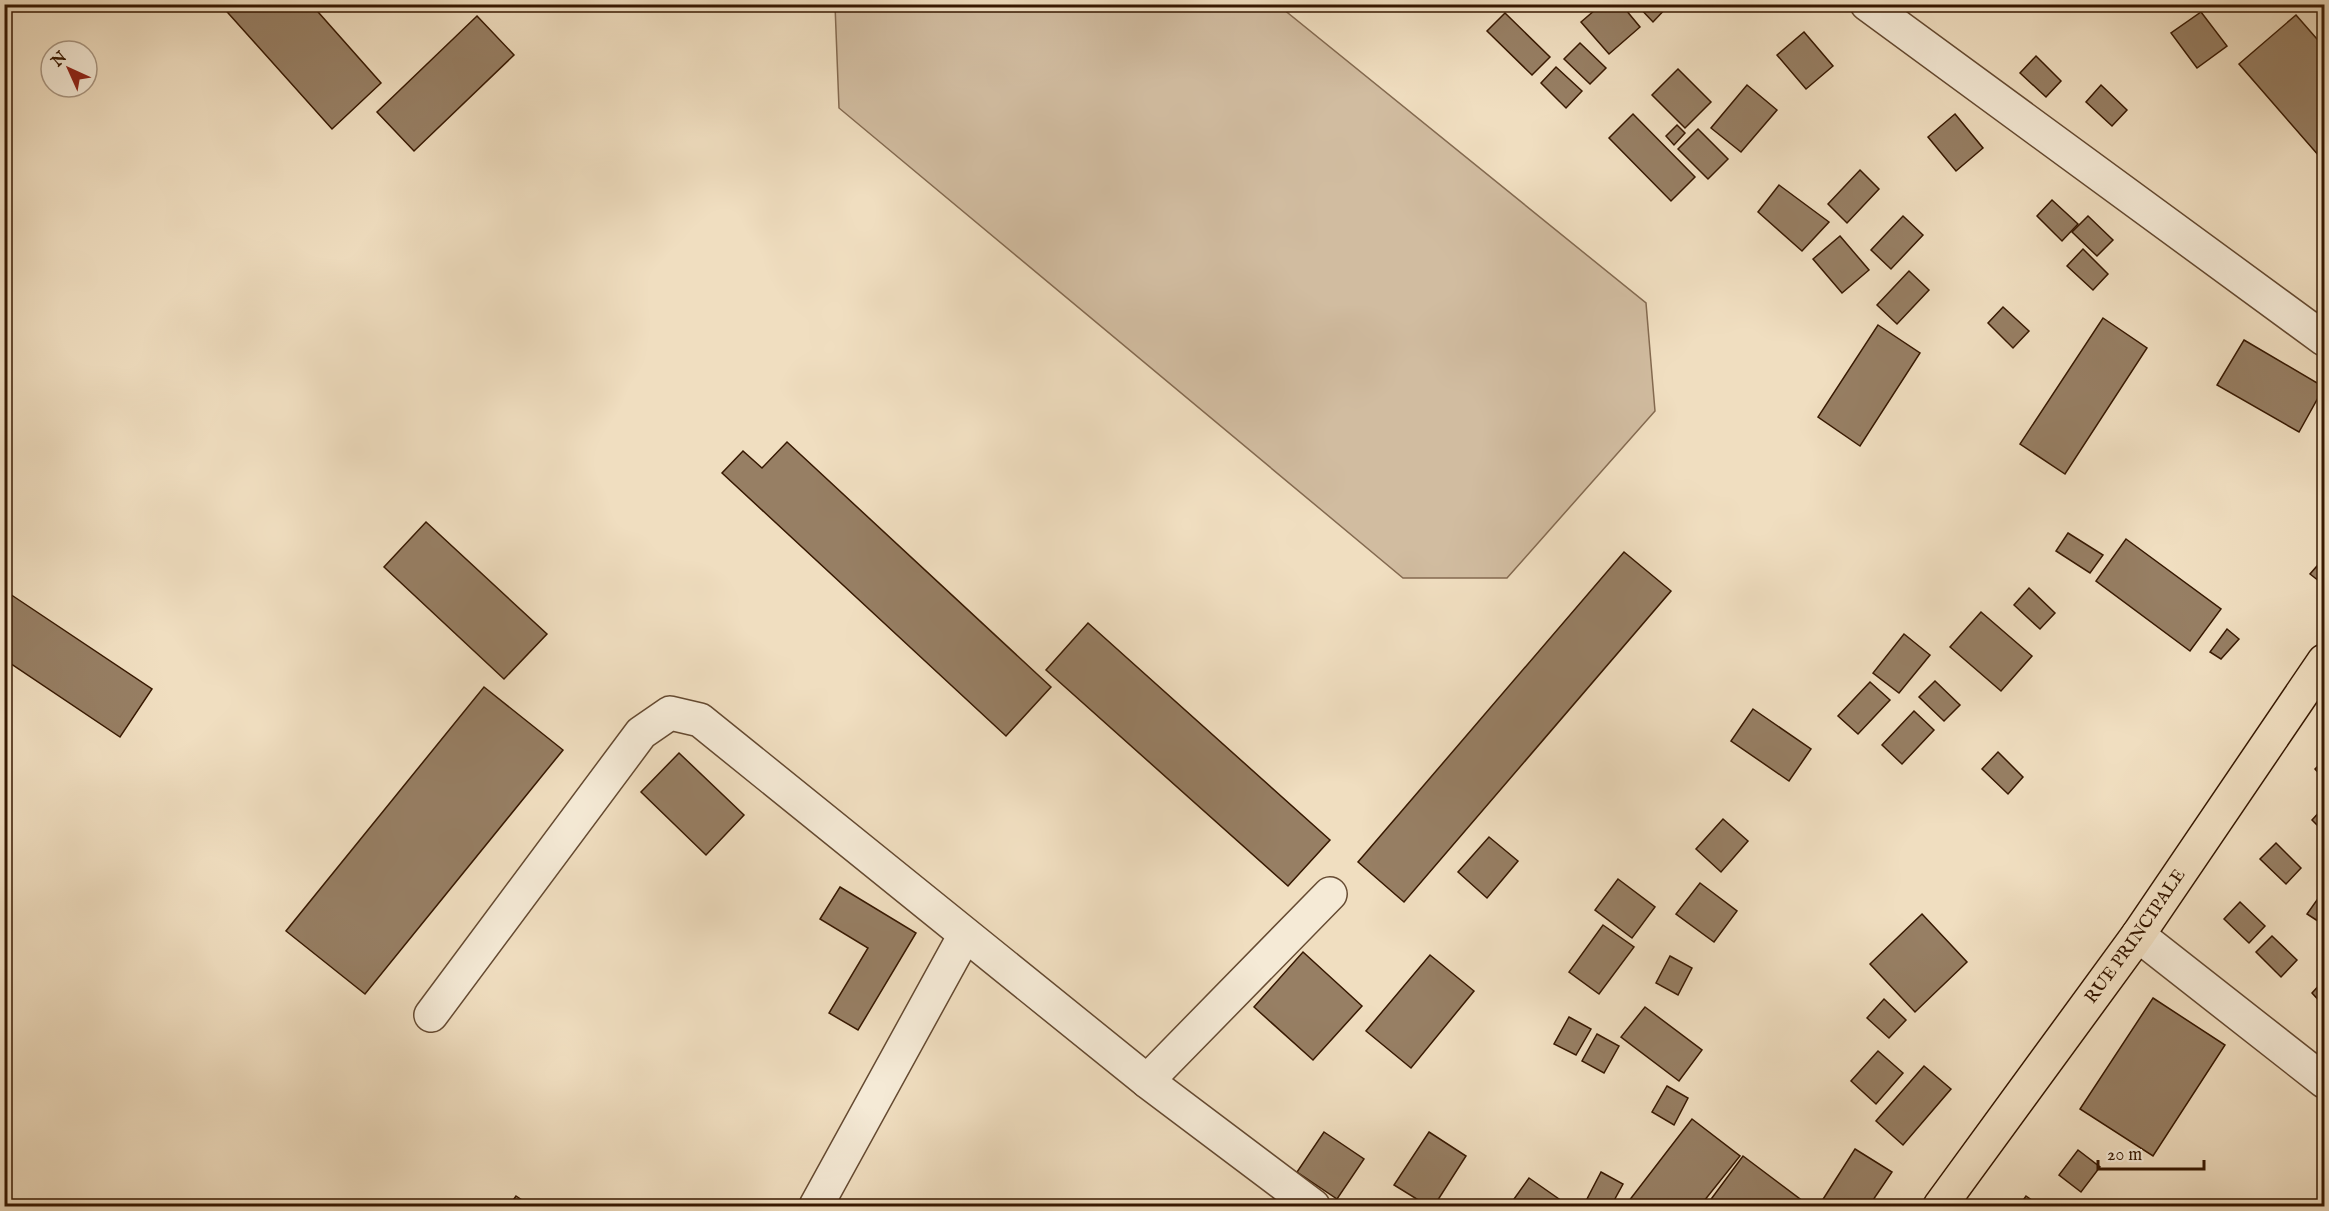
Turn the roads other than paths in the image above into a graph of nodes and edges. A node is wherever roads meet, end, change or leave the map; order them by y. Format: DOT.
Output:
graph roads {
  1 [pos="1867,4"];
  2 [pos="2325,339"];
  3 [pos="2325,661"];
  4 [pos="1330,894"];
  5 [pos="965,934"];
  6 [pos="2138,935"];
  7 [pos="431,1015"];
  8 [pos="1147,1081"];
  9 [pos="2325,1081"];
  10 [pos="816,1206"];
  11 [pos="1313,1206"];
  12 [pos="1940,1206"];
  1 -- 2 [label="street"];
  3 -- 6 [label="main road, RUE PRINCIPALE"];
  4 -- 8 [label="street"];
  5 -- 7 [label="street"];
  5 -- 8 [label="street"];
  5 -- 10 [label="street"];
  6 -- 9 [label="street"];
  6 -- 12 [label="main road, RUE PRINCIPALE"];
  8 -- 11 [label="street"];
}
